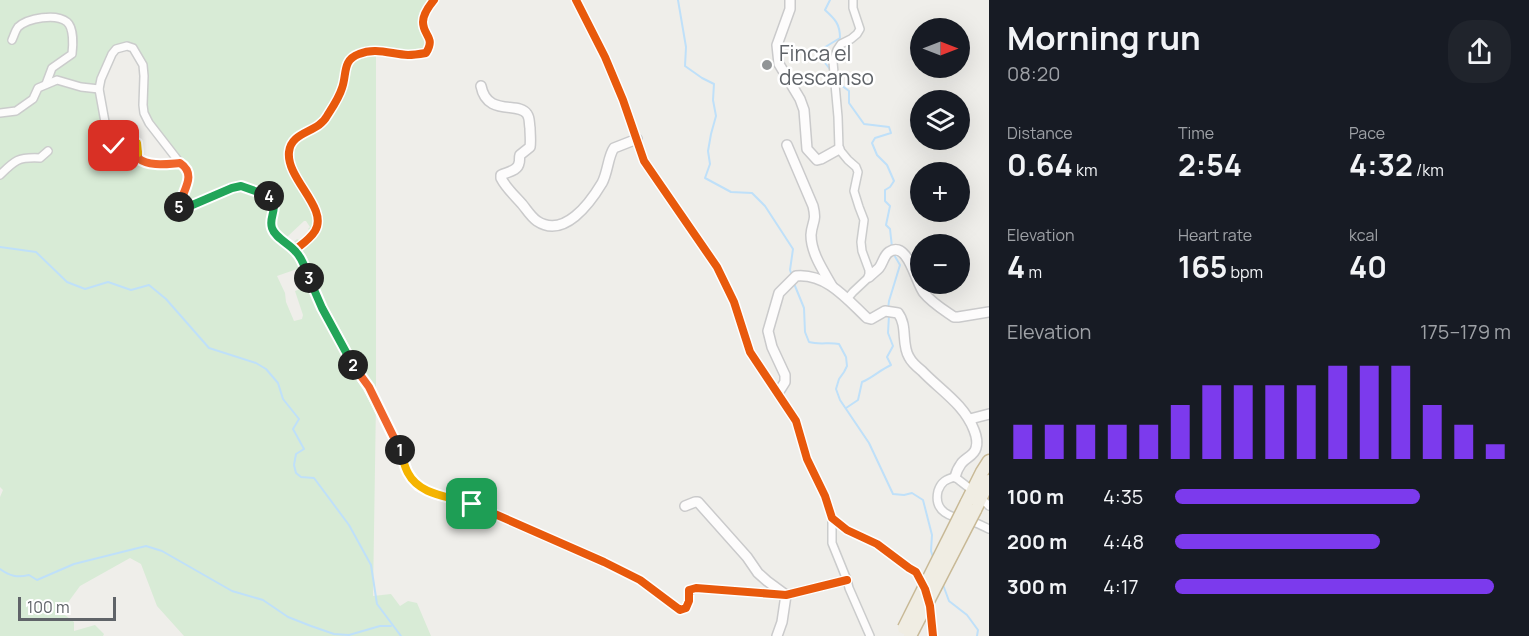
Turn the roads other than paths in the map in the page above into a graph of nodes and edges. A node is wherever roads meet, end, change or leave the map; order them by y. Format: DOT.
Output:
graph roads {
  1 [pos="434,0"];
  2 [pos="576,0"];
  3 [pos="790,0"];
  4 [pos="853,0"];
  5 [pos="12,40"];
  6 [pos="46,84"];
  7 [pos="481,86"];
  8 [pos="99,88"];
  9 [pos="0,113"];
  10 [pos="637,139"];
  11 [pos="786,145"];
  12 [pos="838,148"];
  13 [pos="48,151"];
  14 [pos="180,163"];
  15 [pos="0,175"];
  16 [pos="295,250"];
  17 [pos="869,277"];
  18 [pos="831,286"];
  19 [pos="847,299"];
  20 [pos="989,312"];
  21 [pos="778,393"];
  22 [pos="989,414"];
  23 [pos="970,419"];
  24 [pos="989,461"];
  25 [pos="955,477"];
  26 [pos="989,481"];
  27 [pos="981,498"];
  28 [pos="685,506"];
  29 [pos="832,518"];
  30 [pos="989,529"];
  31 [pos="847,580"];
  32 [pos="786,595"];
  33 [pos="906,634"];
  34 [pos="777,636"];
  35 [pos="870,636"];
  36 [pos="933,636"];
  1 -- 16 [label="street"];
  2 -- 10 [label="street"];
  3 -- 12 [label="street"];
  4 -- 12 [label="street"];
  5 -- 6 [label="street"];
  6 -- 8 [label="street"];
  6 -- 9 [label="street"];
  7 -- 10 [label="street"];
  8 -- 14 [label="street"];
  8 -- 14 [label="street"];
  10 -- 21 [label="street"];
  11 -- 18 [label="street"];
  12 -- 17 [label="street"];
  13 -- 15 [label="street"];
  14 -- 16 [label="street"];
  16 -- 32 [label="street"];
  17 -- 19 [label="street"];
  17 -- 20 [label="street"];
  18 -- 19 [label="street"];
  18 -- 21 [label="street"];
  19 -- 23 [label="street"];
  21 -- 29 [label="street"];
  22 -- 23 [label="street"];
  23 -- 25 [label="street"];
  24 -- 27 [label="highway"];
  25 -- 27 [label="street"];
  25 -- 30 [label="street"];
  26 -- 27 [label="highway"];
  27 -- 33 [label="highway, bridge"];
  28 -- 32 [label="street"];
  29 -- 31 [label="street"];
  29 -- 36 [label="street"];
  31 -- 32 [label="street"];
  31 -- 35 [label="street"];
  32 -- 34 [label="street"];
}
